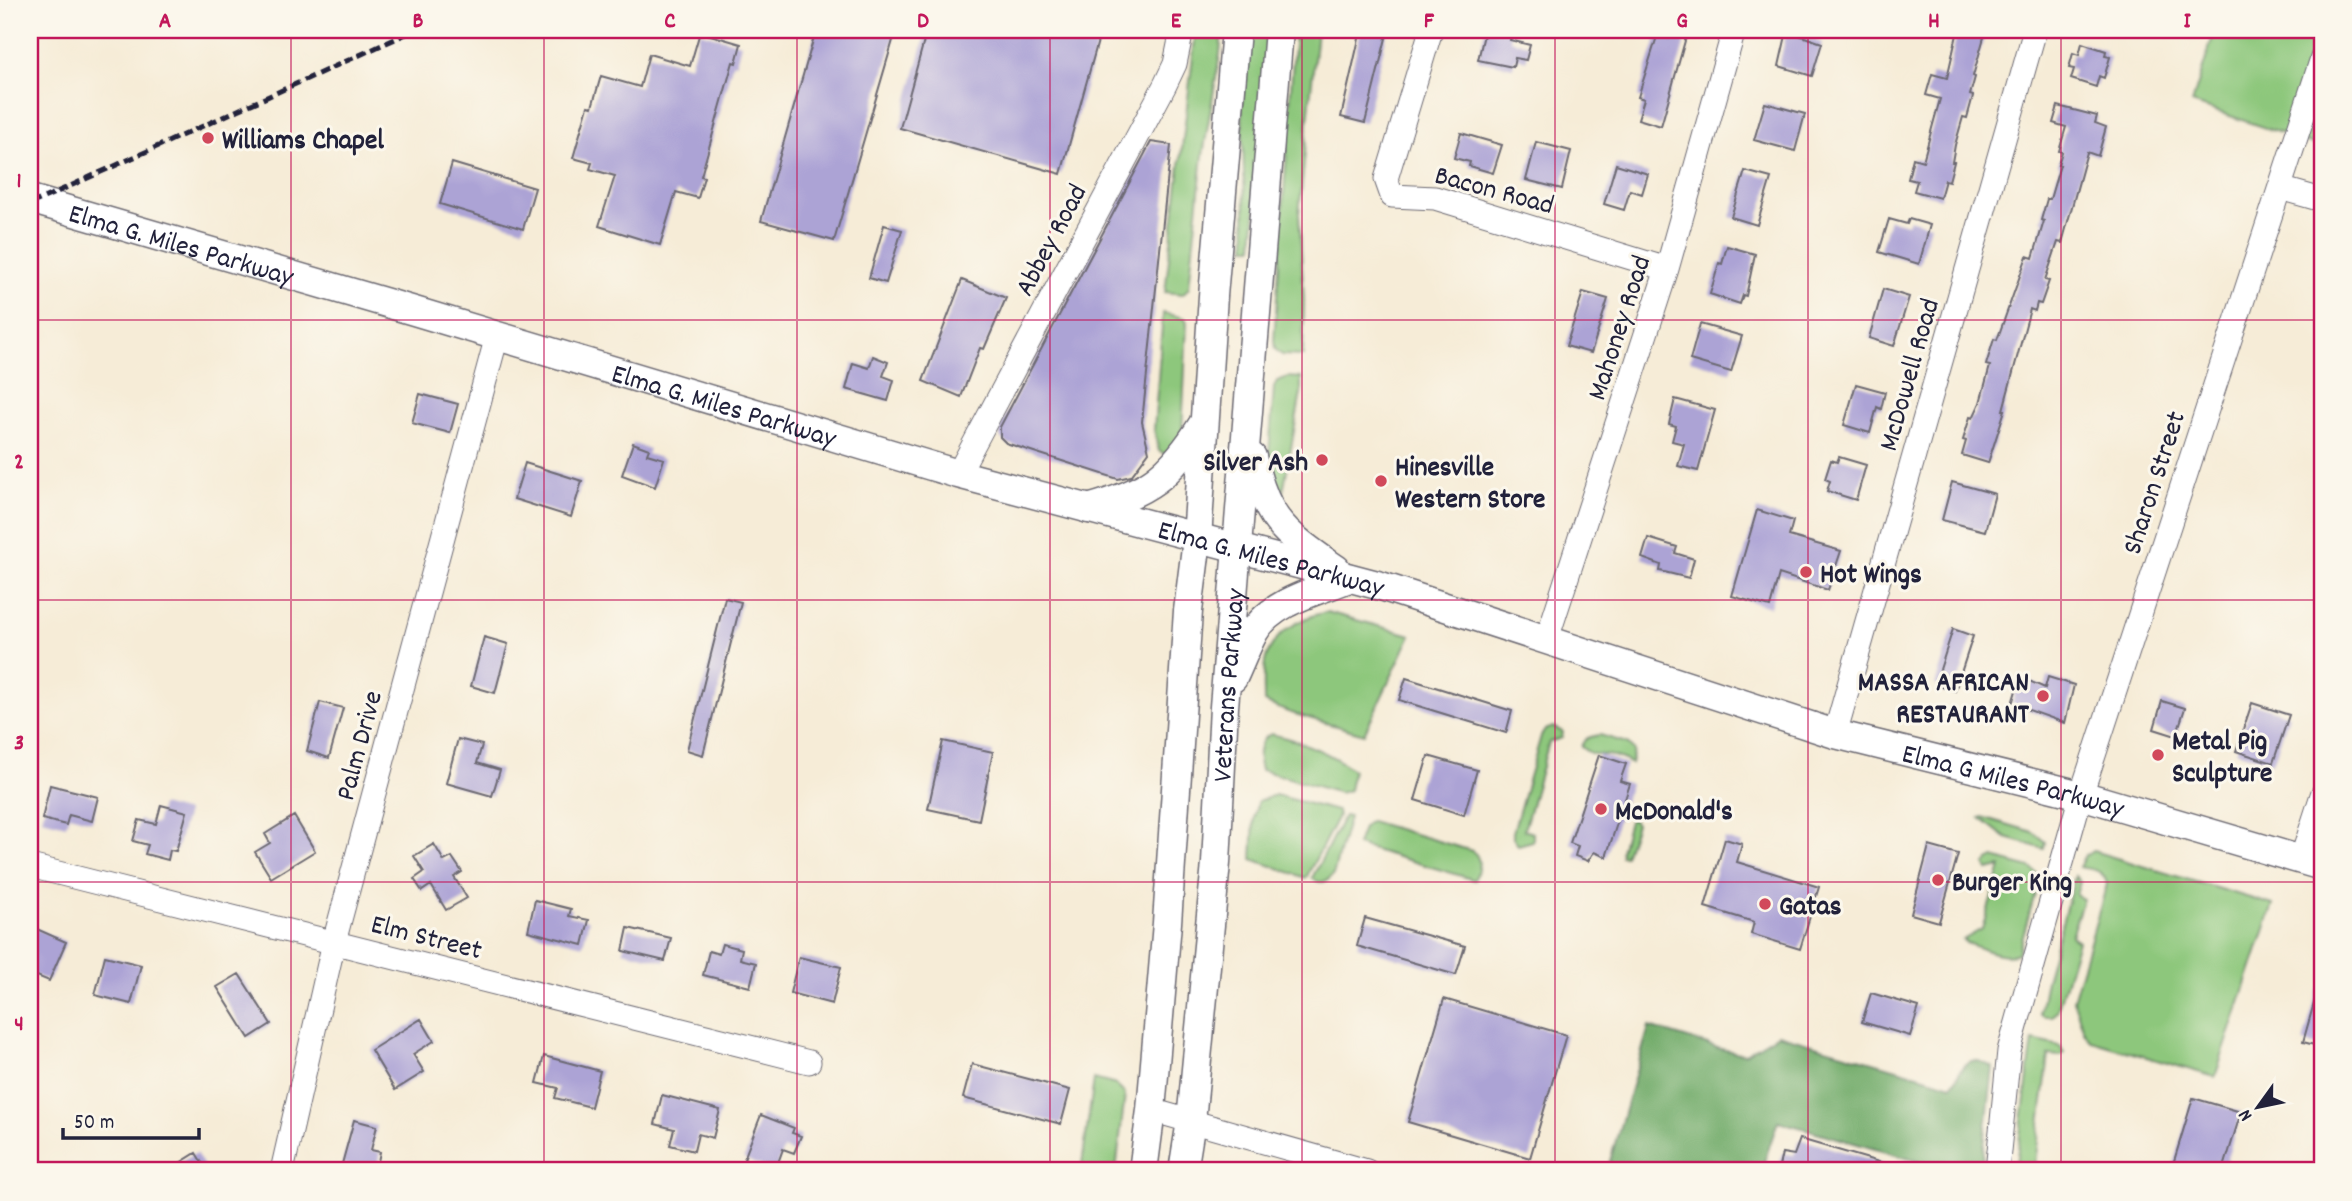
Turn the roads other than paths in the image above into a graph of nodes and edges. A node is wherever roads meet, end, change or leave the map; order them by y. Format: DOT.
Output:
graph roads {
  1 [pos="1182,30"];
  2 [pos="1236,30"];
  3 [pos="1279,30"];
  4 [pos="1431,30"];
  5 [pos="1734,30"];
  6 [pos="2035,30"];
  7 [pos="2322,58"];
  8 [pos="2280,188"];
  9 [pos="30,199"];
  10 [pos="2322,200"];
  11 [pos="1667,269"];
  12 [pos="497,336"];
  13 [pos="1205,422"];
  14 [pos="1247,440"];
  15 [pos="958,474"];
  16 [pos="1088,509"];
  17 [pos="1197,539"];
  18 [pos="1238,550"];
  19 [pos="1349,578"];
  20 [pos="1424,600"];
  21 [pos="1547,639"];
  22 [pos="1226,693"];
  23 [pos="1835,734"];
  24 [pos="2322,794"];
  25 [pos="2081,795"];
  26 [pos="2312,863"];
  27 [pos="30,866"];
  28 [pos="334,942"];
  29 [pos="809,1062"];
  30 [pos="1151,1110"];
  31 [pos="1191,1121"];
  32 [pos="282,1171"];
  33 [pos="1143,1171"];
  34 [pos="1183,1171"];
  35 [pos="1367,1171"];
  36 [pos="1997,1171"];
  1 -- 15 [label="street, Abbey Road"];
  2 -- 13 [label="main road, Veterans Parkway"];
  3 -- 14 [label="main road, Veterans Parkway"];
  4 -- 11 [label="street, Bacon Road"];
  5 -- 11 [label="street, Mahoney Road"];
  6 -- 23 [label="street, McDowell Road"];
  7 -- 8 [label="street, Sharon Street"];
  8 -- 10 [label="street"];
  8 -- 25 [label="street, Sharon Street"];
  9 -- 12 [label="main road, Elma G. Miles Parkway"];
  11 -- 21 [label="street, Mahoney Road"];
  12 -- 15 [label="main road, Elma G. Miles Parkway"];
  12 -- 28 [label="street, Palm Drive"];
  13 -- 16 [label="main road"];
  13 -- 17 [label="main road, Veterans Parkway"];
  14 -- 18 [label="main road, Veterans Parkway"];
  14 -- 19 [label="main road"];
  15 -- 16 [label="main road, Elma G. Miles Parkway"];
  16 -- 17 [label="main road, Elma G. Miles Parkway"];
  17 -- 18 [label="main road, Elma G. Miles Parkway"];
  17 -- 30 [label="main road, Veterans Parkway"];
  18 -- 19 [label="main road, Elma G. Miles Parkway"];
  18 -- 22 [label="main road, Veterans Parkway"];
  19 -- 20 [label="main road, Elma G. Miles Parkway"];
  19 -- 22 [label="main road"];
  20 -- 21 [label="main road, Elma G Miles Parkway"];
  21 -- 23 [label="main road, Elma G Miles Parkway"];
  22 -- 31 [label="main road, Veterans Parkway"];
  23 -- 25 [label="main road, Elma G Miles Parkway"];
  24 -- 26 [label="street"];
  25 -- 26 [label="main road, Elma G Miles Parkway"];
  25 -- 36 [label="street, Sharon Street"];
  27 -- 28 [label="street, Elm Street"];
  28 -- 29 [label="street, Elm Street"];
  28 -- 32 [label="street, Palm Drive"];
  30 -- 31 [label="street"];
  30 -- 33 [label="main road, Veterans Parkway"];
  31 -- 34 [label="main road, Veterans Parkway"];
  31 -- 35 [label="street"];
}
